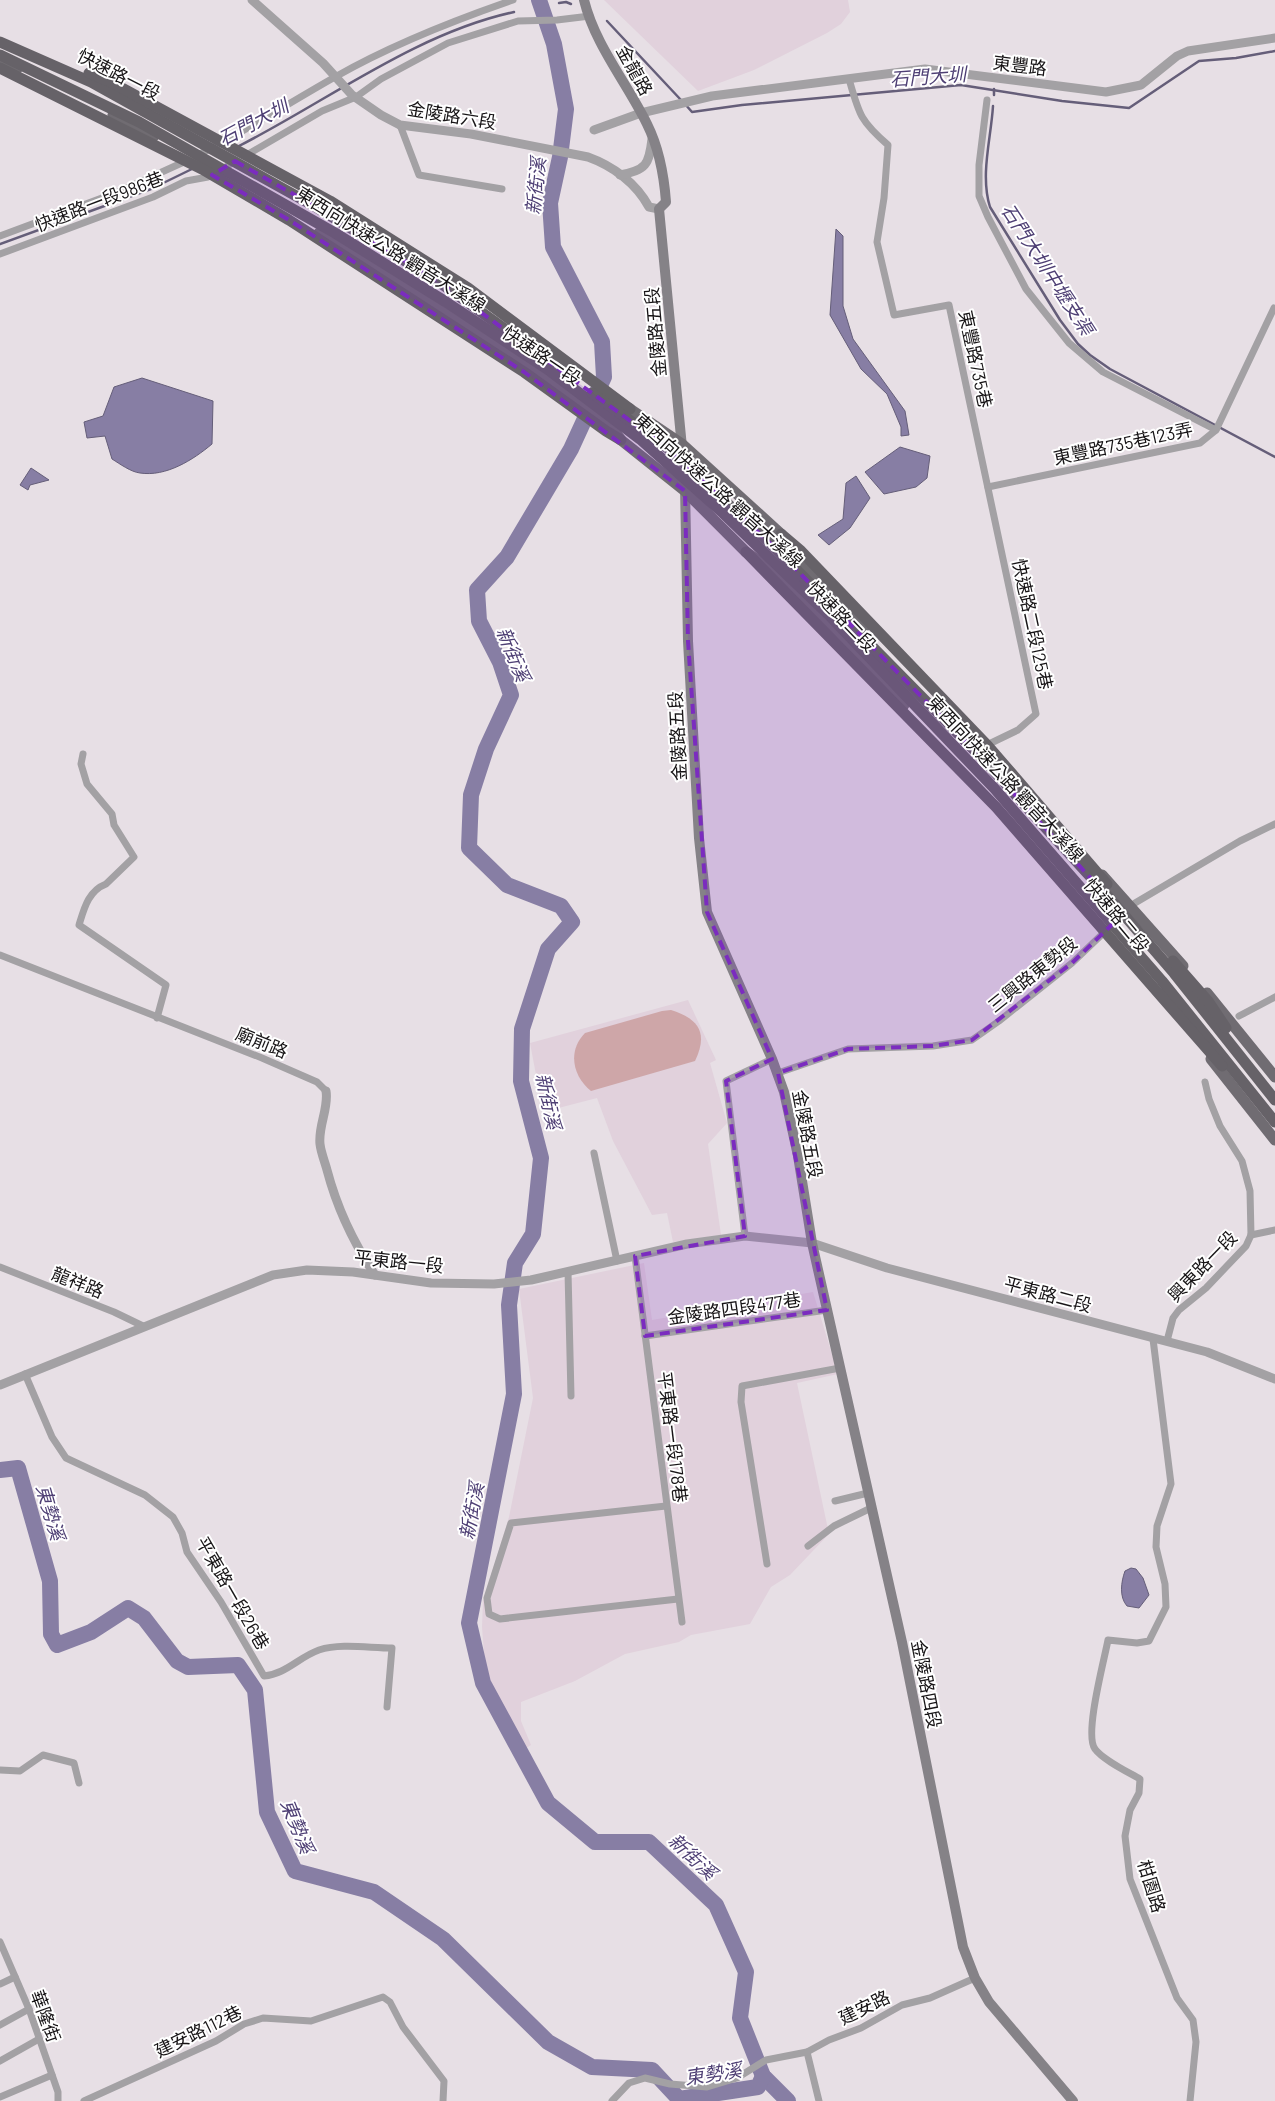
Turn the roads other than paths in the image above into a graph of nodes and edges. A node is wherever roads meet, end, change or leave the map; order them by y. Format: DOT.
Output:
graph roads {
  1 [pos="252,0"];
  2 [pos="513,0"];
  3 [pos="584,0"];
  4 [pos="590,16"];
  5 [pos="0,37"];
  6 [pos="1275,38"];
  7 [pos="0,42"];
  8 [pos="0,55"];
  9 [pos="0,62"];
  10 [pos="0,68"];
  11 [pos="337,78"];
  12 [pos="849,79"];
  13 [pos="354,96"];
  14 [pos="987,100"];
  15 [pos="641,113"];
  16 [pos="400,124"];
  17 [pos="594,130"];
  18 [pos="652,139"];
  19 [pos="217,147"];
  20 [pos="197,158"];
  21 [pos="238,158"];
  22 [pos="214,172"];
  23 [pos="620,174"];
  24 [pos="502,189"];
  25 [pos="660,209"];
  26 [pos="0,236"];
  27 [pos="0,254"];
  28 [pos="1274,308"];
  29 [pos="592,383"];
  30 [pos="623,405"];
  31 [pos="582,409"];
  32 [pos="1216,430"];
  33 [pos="621,440"];
  34 [pos="682,444"];
  35 [pos="988,487"];
  36 [pos="685,491"];
  37 [pos="781,534"];
  38 [pos="746,552"];
  39 [pos="991,743"];
  40 [pos="83,754"];
  41 [pos="1275,824"];
  42 [pos="1131,907"];
  43 [pos="1108,929"];
  44 [pos="0,955"];
  45 [pos="1275,997"];
  46 [pos="1239,1016"];
  47 [pos="157,1018"];
  48 [pos="772,1059"];
  49 [pos="778,1073"];
  50 [pos="1275,1076"];
  51 [pos="1205,1082"];
  52 [pos="326,1091"];
  53 [pos="1272,1096"];
  54 [pos="1259,1099"];
  55 [pos="1275,1122"];
  56 [pos="1275,1140"];
  57 [pos="594,1153"];
  58 [pos="1275,1230"];
  59 [pos="1251,1235"];
  60 [pos="745,1236"];
  61 [pos="812,1243"];
  62 [pos="636,1256"];
  63 [pos="617,1261"];
  64 [pos="0,1267"];
  65 [pos="568,1272"];
  66 [pos="375,1275"];
  67 [pos="827,1310"];
  68 [pos="143,1326"];
  69 [pos="645,1336"];
  70 [pos="1153,1339"];
  71 [pos="1168,1341"];
  72 [pos="840,1368"];
  73 [pos="25,1374"];
  74 [pos="1275,1378"];
  75 [pos="0,1385"];
  76 [pos="571,1396"];
  77 [pos="868,1493"];
  78 [pos="835,1501"];
  79 [pos="666,1506"];
  80 [pos="871,1508"];
  81 [pos="808,1546"];
  82 [pos="767,1564"];
  83 [pos="678,1599"];
  84 [pos="682,1622"];
  85 [pos="388,1707"];
  86 [pos="0,1770"];
  87 [pos="79,1783"];
  88 [pos="0,1942"];
  89 [pos="15,1976"];
  90 [pos="975,1978"];
  91 [pos="0,1984"];
  92 [pos="30,2009"];
  93 [pos="0,2025"];
  94 [pos="39,2039"];
  95 [pos="807,2052"];
  96 [pos="0,2060"];
  97 [pos="52,2075"];
  98 [pos="0,2098"];
  99 [pos="58,2101"];
  100 [pos="84,2101"];
  101 [pos="443,2101"];
  102 [pos="612,2101"];
  103 [pos="820,2101"];
  104 [pos="1073,2101"];
  105 [pos="1190,2101"];
  1 -- 11 [label="street, 金陵路六段"];
  2 -- 11 [label="street, 快速路一段986巷"];
  3 -- 4 [label="main road, 金龍路"];
  4 -- 13 [label="street, 快速路一段986巷"];
  4 -- 15 [label="main road, 金龍路"];
  5 -- 19 [label="main road, 快速路一段"];
  5 -- 29 [label="highway"];
  6 -- 12 [label="street, 東豐路"];
  7 -- 53 [label="highway, 東西向快速公路 觀音大溪線"];
  8 -- 54 [label="highway, 東西向快速公路 觀音大溪線"];
  9 -- 20 [label="main road"];
  10 -- 31 [label="highway"];
  11 -- 13 [label="street, 金陵路六段"];
  11 -- 19 [label="street, 快速路一段986巷"];
  12 -- 15 [label="street, 東豐路"];
  12 -- 35 [label="street, 東豐路735巷"];
  13 -- 16 [label="street, 金陵路六段"];
  13 -- 21 [label="street, 快速路一段986巷"];
  14 -- 32 [label="street"];
  15 -- 17 [label="street"];
  15 -- 18 [label="main road, 金龍路"];
  16 -- 23 [label="street, 金陵路六段"];
  16 -- 24 [label="street"];
  18 -- 23 [label="street"];
  18 -- 25 [label="main road, 金龍路"];
  19 -- 20 [label="street, 快速路一段986巷"];
  19 -- 21 [label="main road, 快速路一段"];
  20 -- 22 [label="main road, 快速路一段"];
  20 -- 26 [label="street, 快速路一段986巷"];
  21 -- 22 [label="street, 快速路一段986巷"];
  21 -- 29 [label="main road, 快速路一段"];
  22 -- 27 [label="street, 快速路一段986巷"];
  22 -- 31 [label="main road, 快速路一段"];
  23 -- 25 [label="street"];
  25 -- 34 [label="main road, 金陵路五段"];
  28 -- 32 [label="street, 東豐路735巷123弄"];
  29 -- 30 [label="highway"];
  30 -- 34 [label="main road"];
  31 -- 33 [label="highway"];
  32 -- 35 [label="street, 東豐路735巷123弄"];
  33 -- 36 [label="main road"];
  34 -- 36 [label="main road, 金陵路五段"];
  34 -- 37 [label="main road, 快速路二段"];
  35 -- 39 [label="street, 快速路二段125巷"];
  36 -- 38 [label="main road, 快速路二段"];
  36 -- 48 [label="main road, 金陵路五段"];
  37 -- 42 [label="main road, 快速路二段"];
  37 -- 53 [label="highway"];
  38 -- 43 [label="main road, 快速路二段"];
  38 -- 54 [label="highway"];
  40 -- 47 [label="street"];
  41 -- 42 [label="street, 三興路東勢段"];
  42 -- 43 [label="street, 三興路東勢段"];
  42 -- 50 [label="main road, 快速路二段"];
  43 -- 49 [label="street, 三興路東勢段"];
  43 -- 56 [label="main road, 快速路二段"];
  44 -- 47 [label="street, 廟前路"];
  45 -- 46 [label="street"];
  47 -- 52 [label="street, 廟前路"];
  48 -- 49 [label="main road, 金陵路五段"];
  48 -- 60 [label="street"];
  49 -- 61 [label="main road, 金陵路五段"];
  51 -- 59 [label="street"];
  52 -- 66 [label="street, 廟前路"];
  54 -- 55 [label="highway, 東西向快速公路 觀音大溪線"];
  57 -- 63 [label="street"];
  58 -- 59 [label="street, 興東路一段"];
  59 -- 71 [label="street, 興東路一段"];
  60 -- 61 [label="street, 平東路一段"];
  60 -- 62 [label="street, 平東路一段"];
  61 -- 67 [label="main road, 金陵路四段"];
  61 -- 70 [label="street, 平東路二段"];
  62 -- 63 [label="street, 平東路一段"];
  62 -- 69 [label="street, 平東路一段178巷"];
  63 -- 65 [label="street, 平東路一段"];
  64 -- 68 [label="street, 龍祥路"];
  65 -- 66 [label="street, 平東路一段"];
  65 -- 76 [label="street"];
  66 -- 68 [label="street, 平東路一段"];
  67 -- 69 [label="street, 金陵路四段477巷"];
  67 -- 72 [label="main road, 金陵路四段"];
  68 -- 73 [label="street, 平東路一段"];
  69 -- 79 [label="street, 平東路一段178巷"];
  70 -- 71 [label="street, 平東路二段"];
  70 -- 105 [label="street, 柑園路"];
  71 -- 74 [label="street, 平東路二段"];
  72 -- 77 [label="main road, 金陵路四段"];
  72 -- 82 [label="street"];
  73 -- 75 [label="street, 平東路一段"];
  73 -- 85 [label="street, 平東路一段26巷"];
  77 -- 78 [label="street"];
  77 -- 80 [label="main road, 金陵路四段"];
  79 -- 83 [label="street, 平東路一段178巷"];
  79 -- 83 [label="street"];
  80 -- 81 [label="street"];
  80 -- 90 [label="main road, 金陵路四段"];
  83 -- 84 [label="street, 平東路一段178巷"];
  86 -- 87 [label="street"];
  88 -- 89 [label="street, 華隆街"];
  89 -- 91 [label="street"];
  89 -- 92 [label="street, 華隆街"];
  90 -- 95 [label="street, 建安路"];
  90 -- 104 [label="main road, 金陵路四段"];
  92 -- 93 [label="street"];
  92 -- 94 [label="street, 華隆街"];
  94 -- 96 [label="street"];
  94 -- 97 [label="street, 華隆街"];
  95 -- 102 [label="street, 建安路"];
  95 -- 103 [label="street"];
  97 -- 98 [label="street"];
  97 -- 99 [label="street, 華隆街"];
  100 -- 101 [label="street, 建安路112巷"];
}
